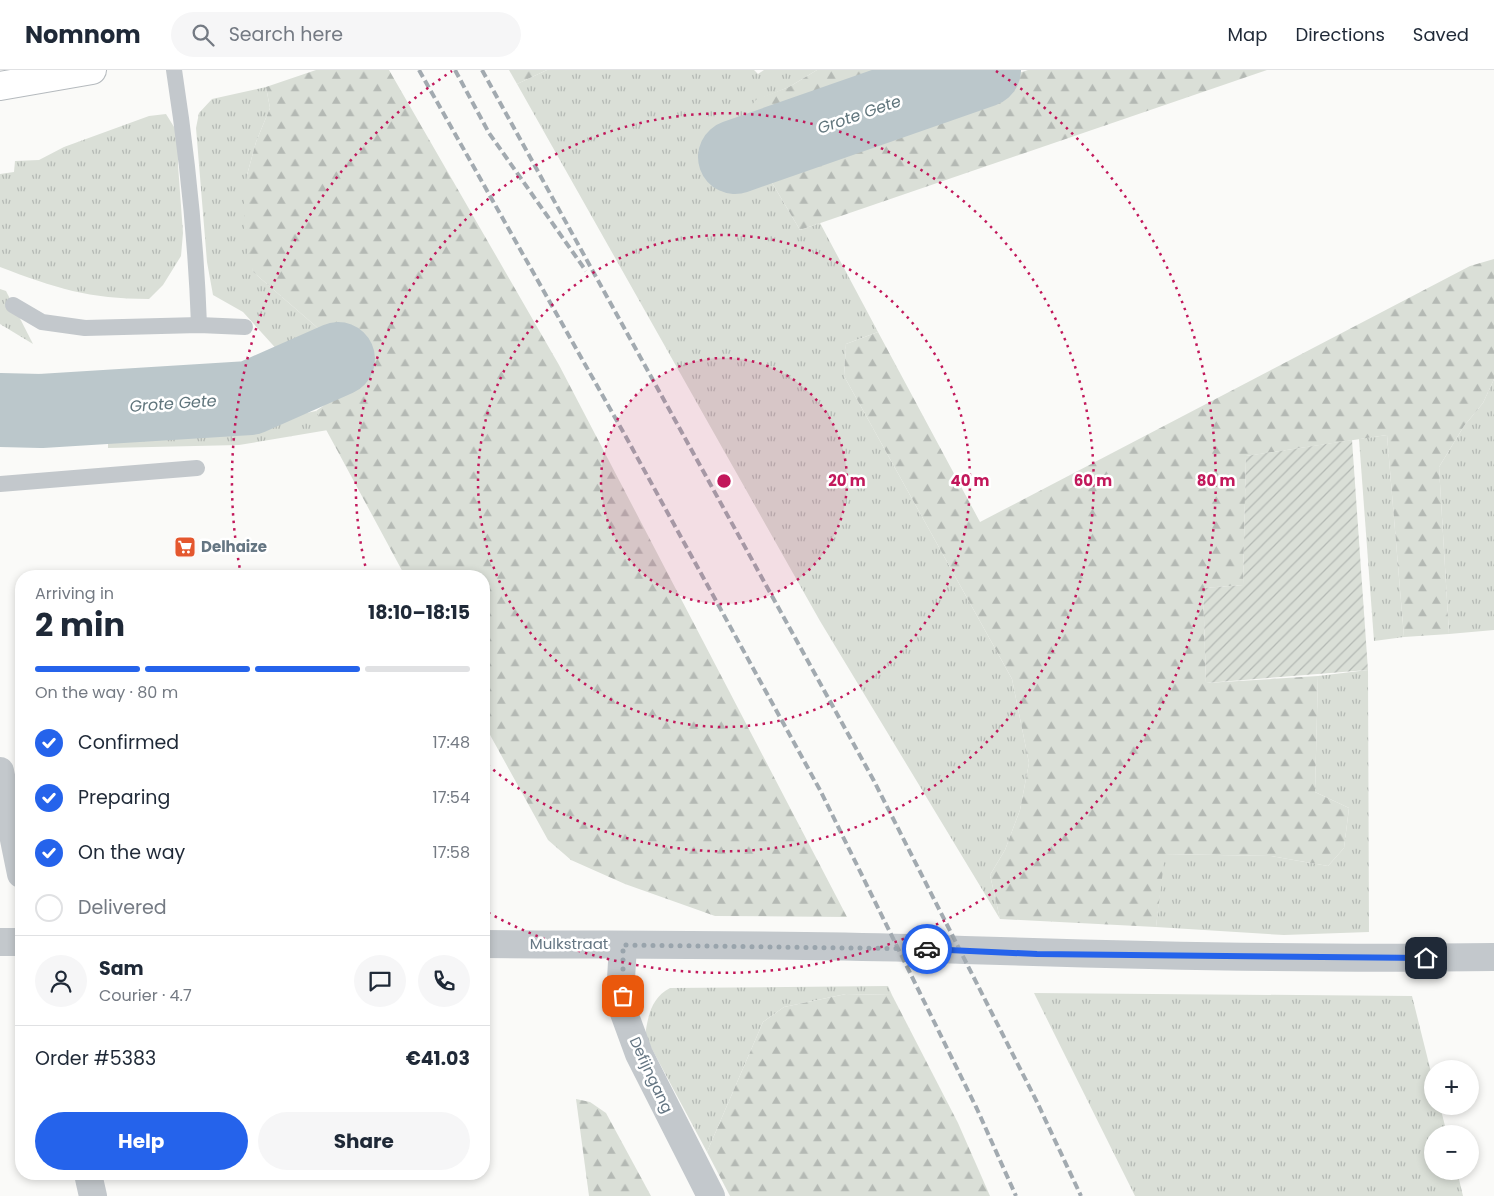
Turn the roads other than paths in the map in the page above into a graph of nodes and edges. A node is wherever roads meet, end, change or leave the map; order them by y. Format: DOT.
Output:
graph roads {
  1 [pos="92,70"];
  2 [pos="174,70"];
  3 [pos="0,86"];
  4 [pos="14,305"];
  5 [pos="199,325"];
  6 [pos="246,327"];
  7 [pos="197,468"];
  8 [pos="0,484"];
  9 [pos="0,771"];
  10 [pos="15,845"];
  11 [pos="0,942"];
  12 [pos="15,942"];
  13 [pos="490,944"];
  14 [pos="623,945"];
  15 [pos="1494,957"];
  16 [pos="89,1180"];
  17 [pos="93,1196"];
  18 [pos="712,1196"];
  1 -- 3 [label="main road"];
  2 -- 5 [label="lane"];
  4 -- 5 [label="lane"];
  5 -- 6 [label="lane"];
  7 -- 8 [label="lane"];
  9 -- 10 [label="street"];
  11 -- 12 [label="street"];
  13 -- 14 [label="street, Mulkstraat"];
  14 -- 15 [label="street, Mulkstraat"];
  14 -- 18 [label="street, Defijngang"];
  16 -- 17 [label="street"];
}
